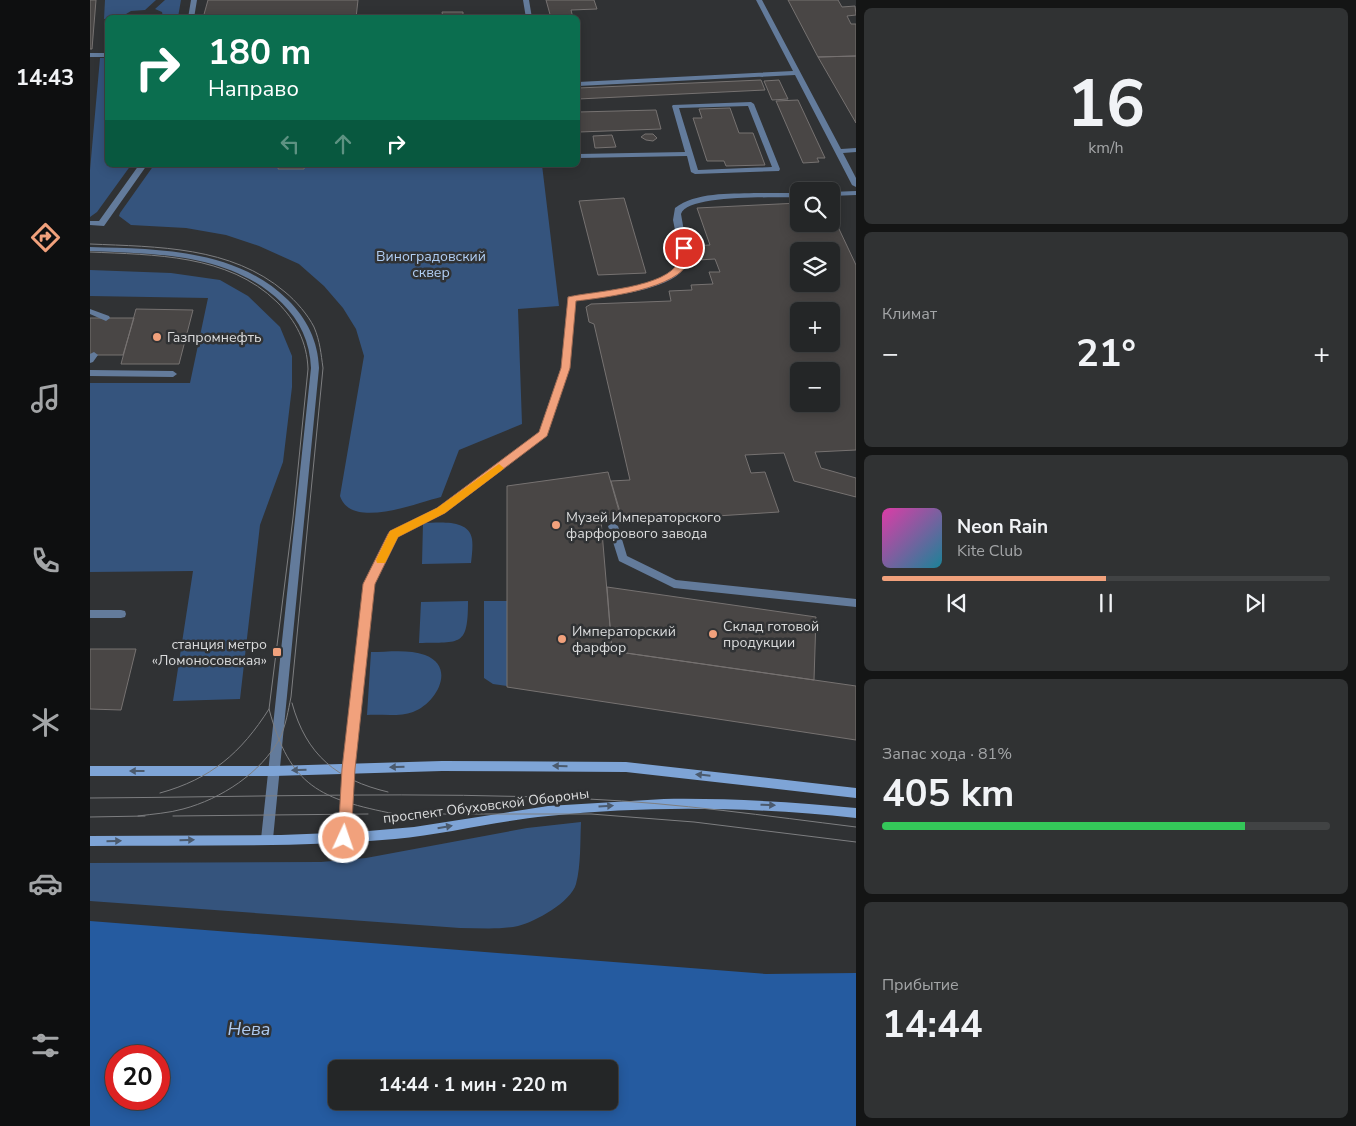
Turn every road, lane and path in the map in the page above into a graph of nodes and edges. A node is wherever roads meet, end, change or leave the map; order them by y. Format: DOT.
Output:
graph roads {
  1 [pos="194,0"];
  2 [pos="526,0"];
  3 [pos="759,0"];
  4 [pos="192,15"];
  5 [pos="528,15"];
  6 [pos="90,55"];
  7 [pos="105,55"];
  8 [pos="796,73"];
  9 [pos="580,84"];
  10 [pos="856,150"];
  11 [pos="838,151"];
  12 [pos="690,154"];
  13 [pos="580,156"];
  14 [pos="142,167"];
  15 [pos="856,185"];
  16 [pos="856,193"];
  17 [pos="840,194"];
  18 [pos="790,195"];
  19 [pos="90,223"];
  20 [pos="90,249"];
  21 [pos="90,312"];
  22 [pos="106,318"];
  23 [pos="90,373"];
  24 [pos="173,374"];
  25 [pos="613,526"];
  26 [pos="856,604"];
  27 [pos="90,614"];
  28 [pos="121,614"];
  29 [pos="348,769"];
  30 [pos="90,771"];
  31 [pos="274,771"];
  32 [pos="856,793"];
  33 [pos="856,813"];
  34 [pos="344,838"];
  35 [pos="267,839"];
  36 [pos="90,841"];
  1 -- 4 [label="street"];
  2 -- 5 [label="street"];
  3 -- 8 [label="street"];
  6 -- 7 [label="street"];
  8 -- 9 [label="street"];
  8 -- 11 [label="street"];
  10 -- 11 [label="street"];
  11 -- 15 [label="street"];
  12 -- 12 [label="street"];
  12 -- 13 [label="street"];
  14 -- 19 [label="street"];
  16 -- 17 [label="street"];
  18 -- 29 [label="street"];
  20 -- 31 [label="street"];
  21 -- 22 [label="street"];
  23 -- 24 [label="street"];
  25 -- 26 [label="street"];
  27 -- 28 [label="street"];
  29 -- 31 [label="main road, проспект Обуховской Обороны, one-way"];
  32 -- 29 [label="main road, проспект Обуховской Обороны, one-way"];
  29 -- 34 [label="street"];
  31 -- 30 [label="main road, проспект Обуховской Обороны, one-way"];
  31 -- 35 [label="street"];
  34 -- 33 [label="main road, проспект Обуховской Обороны, one-way"];
  34 -- 35 [label="main road, проспект Обуховской Обороны"];
  36 -- 35 [label="main road, проспект Обуховской Обороны, one-way"];
}
